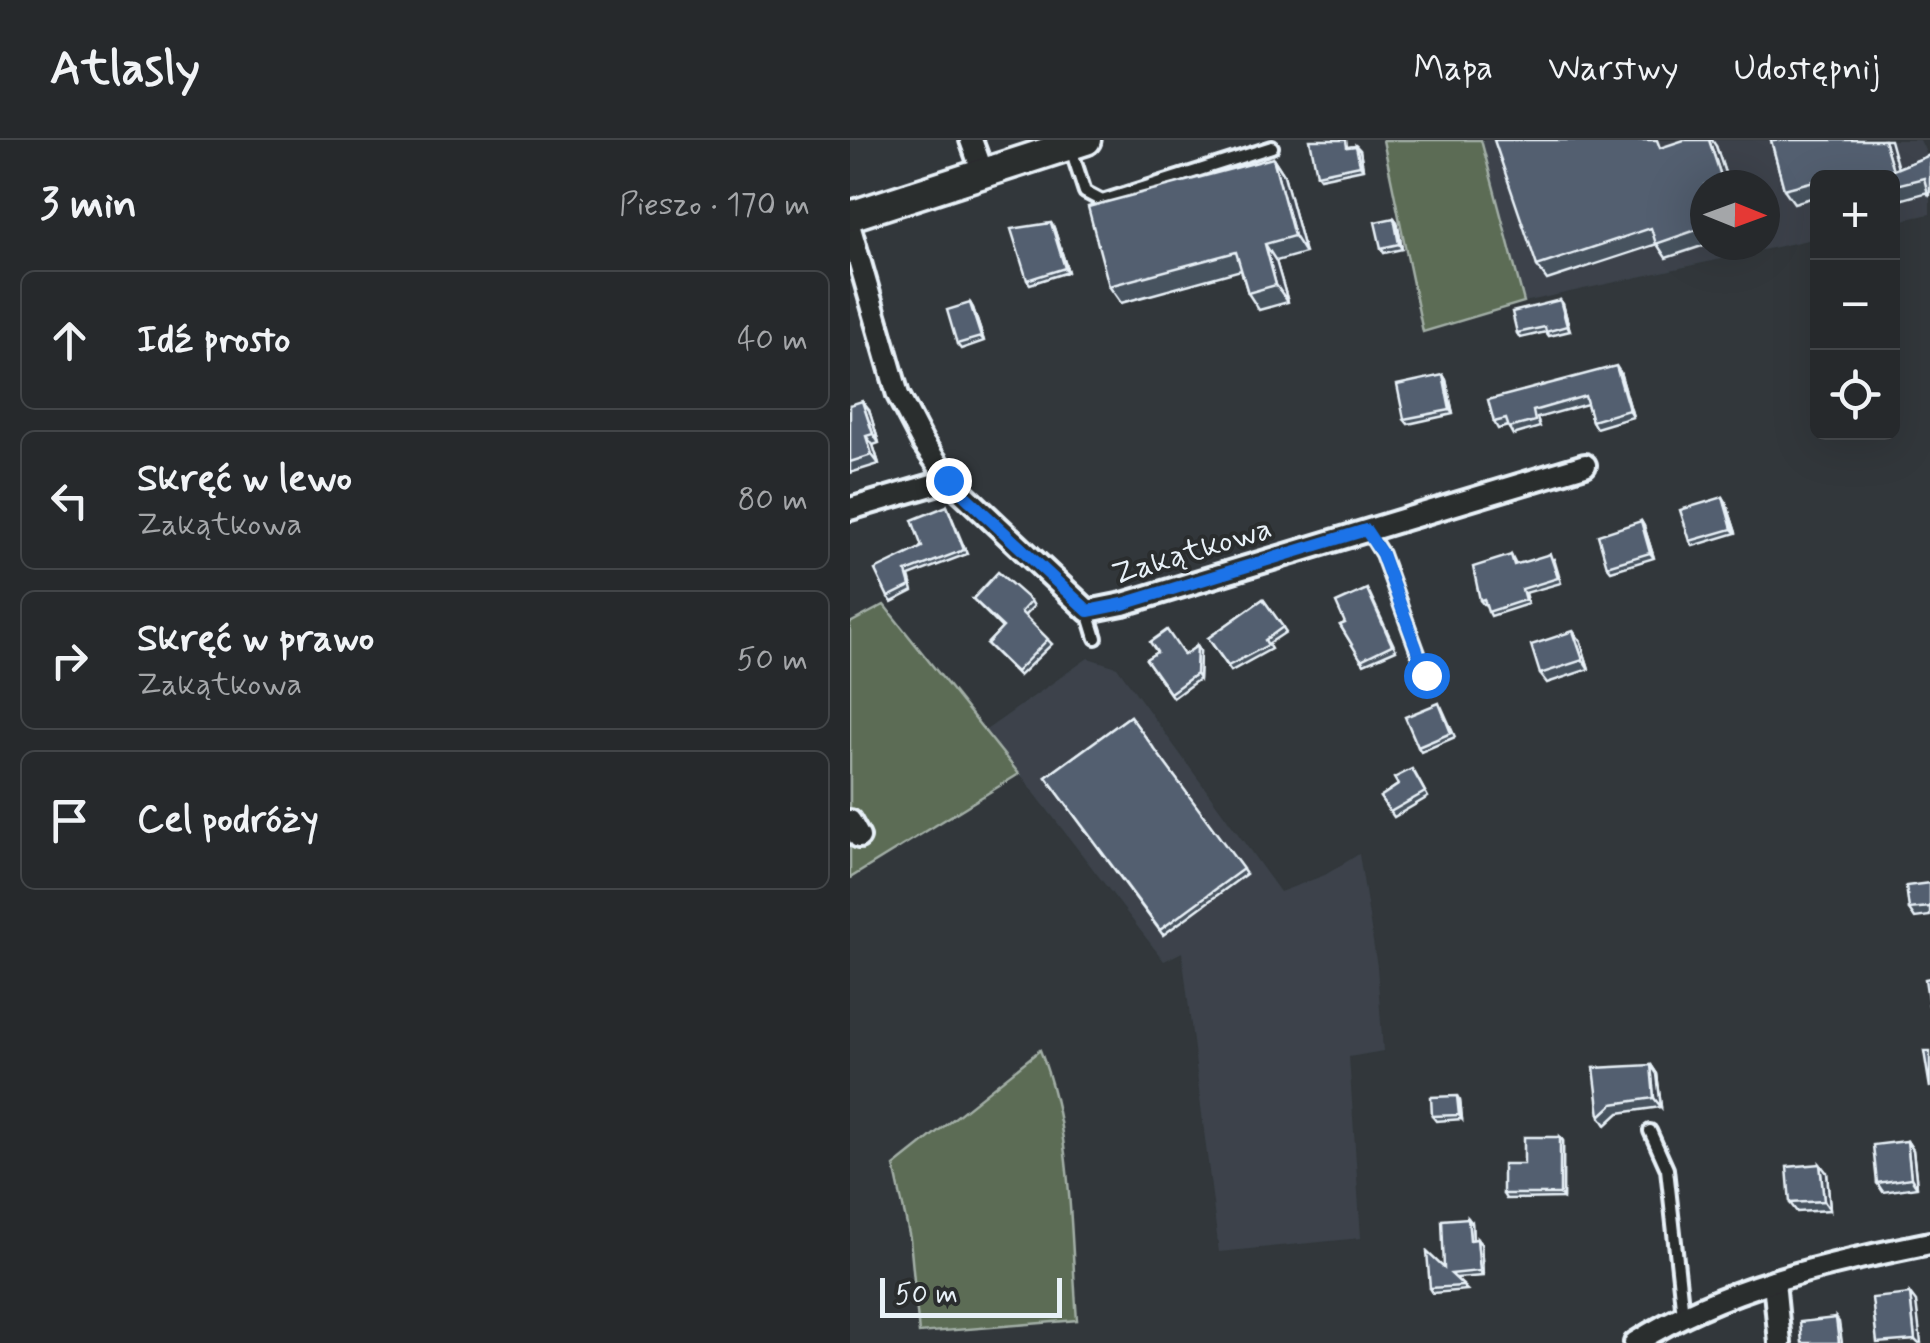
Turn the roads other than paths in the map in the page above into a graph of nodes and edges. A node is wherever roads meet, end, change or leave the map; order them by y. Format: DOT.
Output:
graph roads {
  1 [pos="971,140"];
  2 [pos="1078,143"];
  3 [pos="1272,147"];
  4 [pos="983,174"];
  5 [pos="850,216"];
  6 [pos="850,228"];
  7 [pos="1585,465"];
  8 [pos="948,480"];
  9 [pos="850,509"];
  10 [pos="1366,530"];
  11 [pos="1088,611"];
  12 [pos="1096,638"];
  13 [pos="1426,675"];
  14 [pos="1650,1131"];
  15 [pos="1930,1243"];
  16 [pos="1774,1281"];
  17 [pos="1682,1315"];
  18 [pos="1635,1343"];
  19 [pos="1780,1343"];
  1 -- 4 [label="street"];
  2 -- 3 [label="lane"];
  2 -- 4 [label="street"];
  4 -- 5 [label="street"];
  6 -- 8 [label="street, Zakątkowa"];
  7 -- 10 [label="street, Zakątkowa"];
  8 -- 9 [label="street"];
  8 -- 11 [label="street, Zakątkowa"];
  10 -- 11 [label="street, Zakątkowa"];
  10 -- 13 [label="lane"];
  11 -- 12 [label="lane"];
  14 -- 17 [label="lane"];
  15 -- 16 [label="street"];
  16 -- 17 [label="street"];
  16 -- 19 [label="street"];
  17 -- 18 [label="street"];
}
